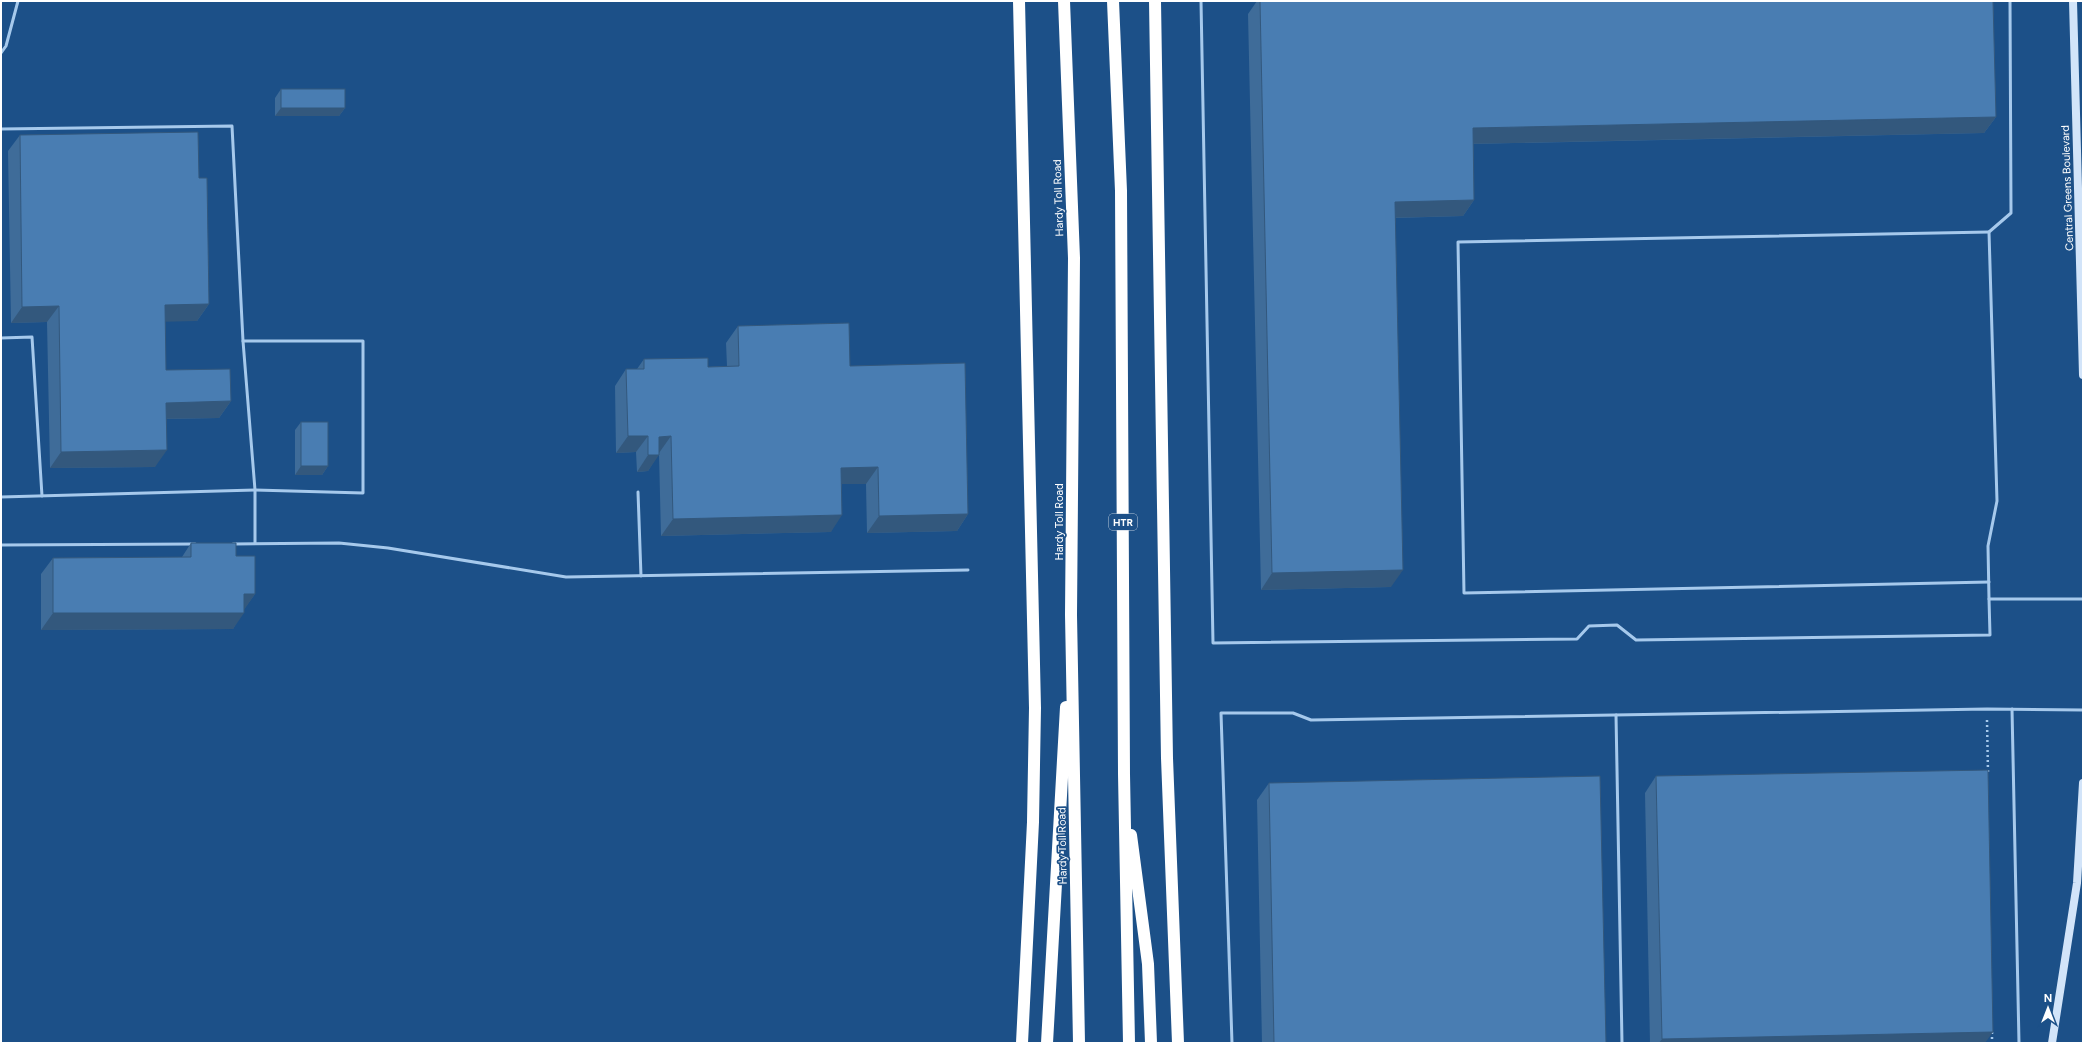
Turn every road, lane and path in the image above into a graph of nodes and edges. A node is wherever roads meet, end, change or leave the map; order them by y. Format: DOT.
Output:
graph roads {
  1 [pos="18,1"];
  2 [pos="1018,1"];
  3 [pos="1064,1"];
  4 [pos="1113,1"];
  5 [pos="1155,1"];
  6 [pos="1201,1"];
  7 [pos="2010,1"];
  8 [pos="2072,1"];
  9 [pos="1,53"];
  10 [pos="1,129"];
  11 [pos="2080,184"];
  12 [pos="1989,232"];
  13 [pos="1,338"];
  14 [pos="243,341"];
  15 [pos="2083,375"];
  16 [pos="255,490"];
  17 [pos="638,492"];
  18 [pos="42,496"];
  19 [pos="1,497"];
  20 [pos="255,543"];
  21 [pos="199,544"];
  22 [pos="231,544"];
  23 [pos="1,546"];
  24 [pos="968,570"];
  25 [pos="641,576"];
  26 [pos="1989,582"];
  27 [pos="1989,599"];
  28 [pos="2083,599"];
  29 [pos="1071,616"];
  30 [pos="1986,709"];
  31 [pos="2012,709"];
  32 [pos="2083,710"];
  33 [pos="1616,715"];
  34 [pos="1124,774"];
  35 [pos="1988,781"];
  36 [pos="2083,783"];
  37 [pos="1992,1027"];
  38 [pos="1022,1043"];
  39 [pos="1047,1043"];
  40 [pos="1079,1043"];
  41 [pos="1129,1043"];
  42 [pos="1151,1043"];
  43 [pos="1178,1043"];
  44 [pos="1232,1043"];
  45 [pos="1622,1043"];
  46 [pos="1992,1043"];
  47 [pos="2019,1043"];
  48 [pos="2052,1043"];
  1 -- 9 [label="lane"];
  2 -- 38 [label="highway"];
  3 -- 29 [label="highway, Hardy Toll Road"];
  4 -- 34 [label="highway, HTR"];
  5 -- 43 [label="highway"];
  6 -- 27 [label="lane"];
  7 -- 12 [label="lane"];
  8 -- 11 [label="street, Central Greens Boulevard"];
  10 -- 14 [label="lane"];
  11 -- 15 [label="street, Central Greens Boulevard"];
  12 -- 26 [label="lane"];
  12 -- 26 [label="lane"];
  13 -- 18 [label="lane"];
  14 -- 16 [label="lane"];
  14 -- 16 [label="lane"];
  16 -- 18 [label="lane"];
  16 -- 20 [label="lane"];
  17 -- 25 [label="lane"];
  18 -- 19 [label="lane"];
  20 -- 22 [label="lane"];
  20 -- 25 [label="lane"];
  21 -- 23 [label="lane"];
  24 -- 25 [label="lane"];
  26 -- 27 [label="lane"];
  27 -- 28 [label="lane"];
  29 -- 39 [label="highway"];
  29 -- 40 [label="highway, Hardy Toll Road"];
  30 -- 31 [label="lane"];
  30 -- 33 [label="lane"];
  30 -- 35 [label="path"];
  31 -- 32 [label="lane"];
  31 -- 47 [label="lane"];
  33 -- 44 [label="lane"];
  33 -- 45 [label="lane"];
  34 -- 41 [label="highway, HTR"];
  34 -- 42 [label="highway"];
  36 -- 48 [label="street"];
  37 -- 46 [label="path"];
}
